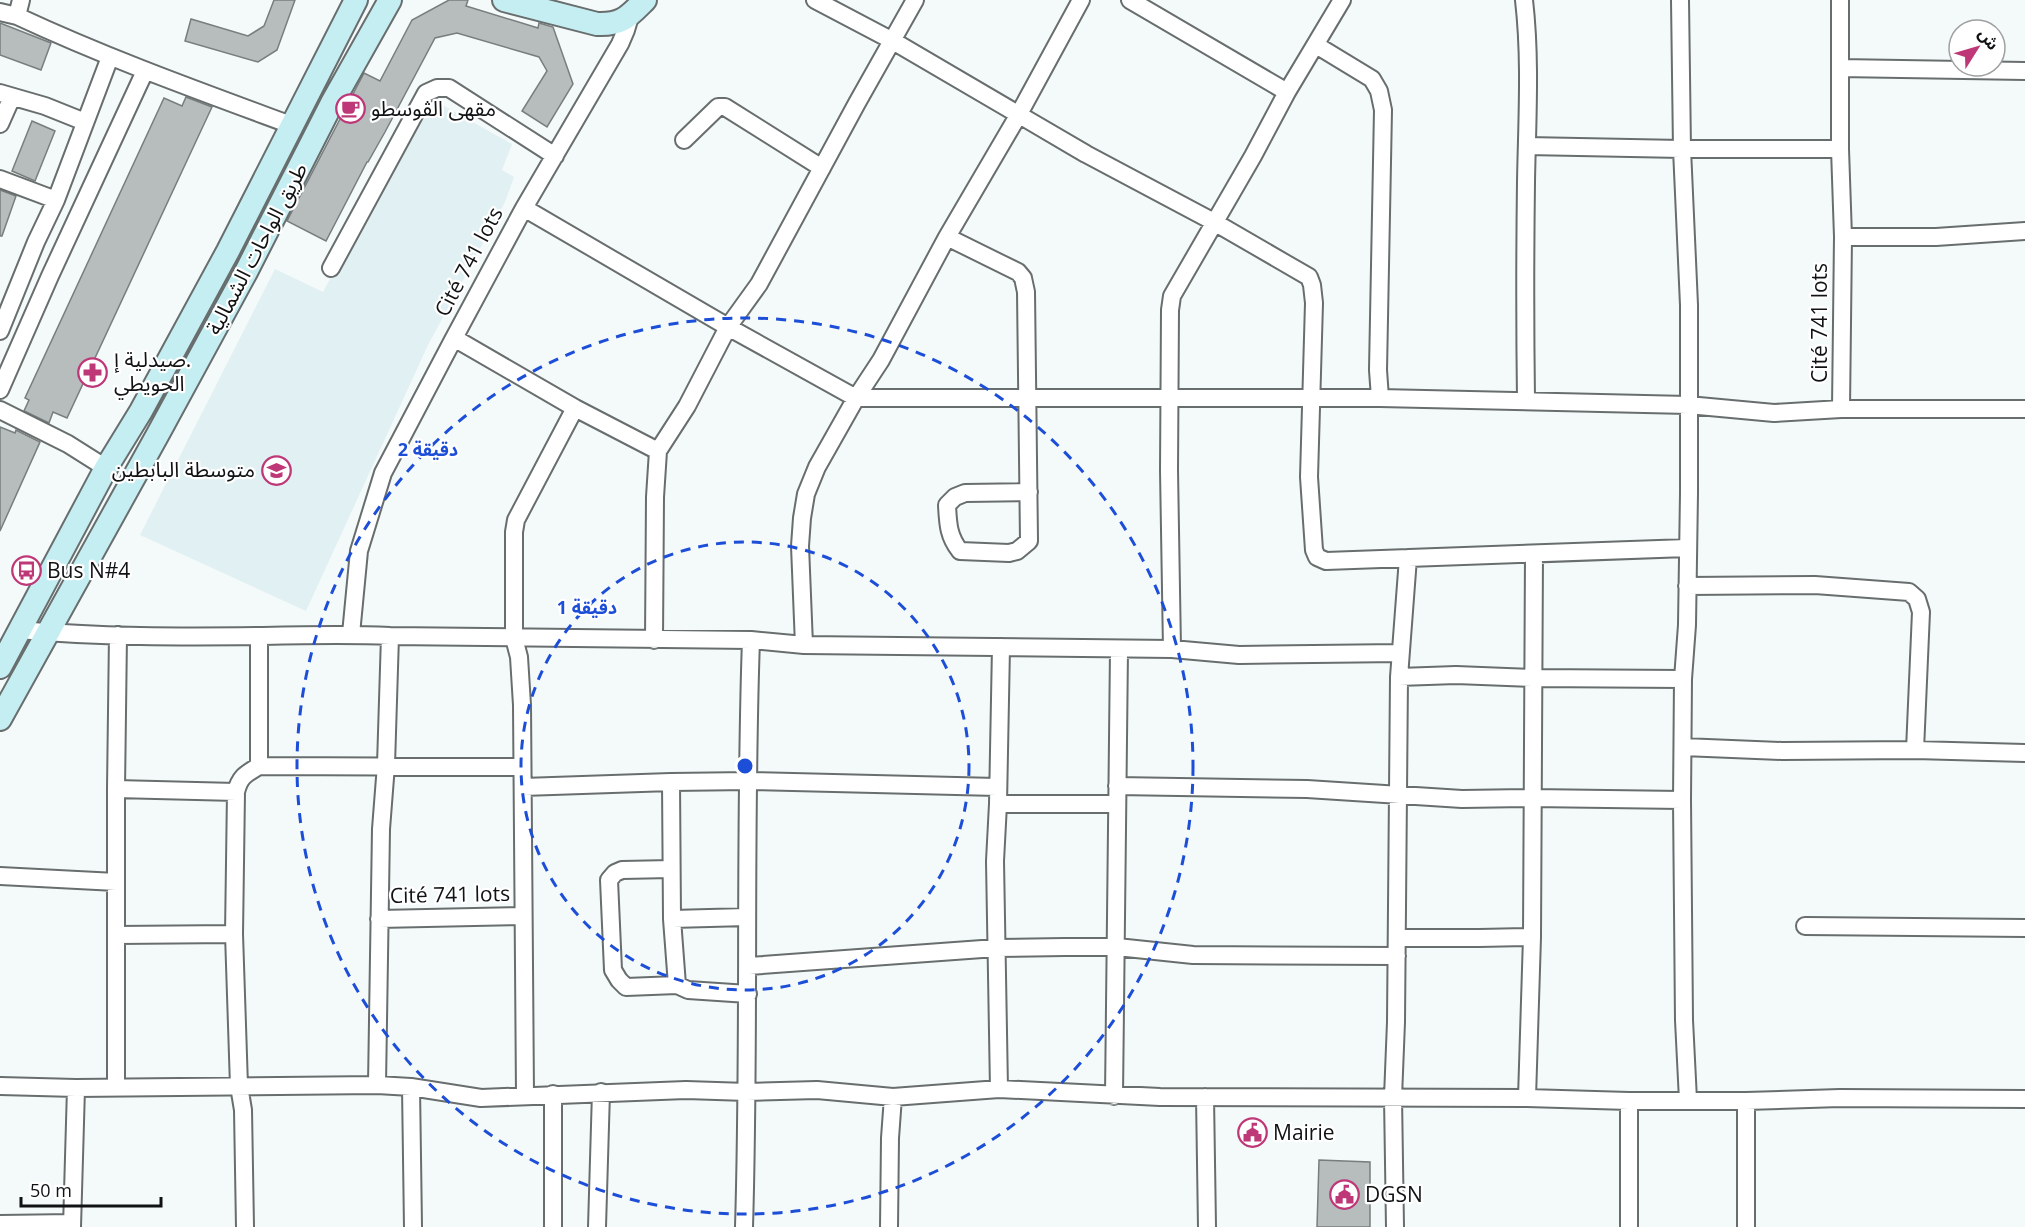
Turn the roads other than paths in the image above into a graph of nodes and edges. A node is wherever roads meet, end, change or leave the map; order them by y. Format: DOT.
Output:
graph roads {
  1 [pos="356,0"];
  2 [pos="390,0"];
  3 [pos="504,0"];
  4 [pos="815,0"];
  5 [pos="915,0"];
  6 [pos="1081,0"];
  7 [pos="1130,0"];
  8 [pos="1342,0"];
  9 [pos="1524,0"];
  10 [pos="1680,0"];
  11 [pos="1840,0"];
  12 [pos="636,4"];
  13 [pos="19,8"];
  14 [pos="0,12"];
  15 [pos="893,41"];
  16 [pos="1316,45"];
  17 [pos="110,57"];
  18 [pos="1840,69"];
  19 [pos="145,71"];
  20 [pos="2025,71"];
  21 [pos="1287,92"];
  22 [pos="6,95"];
  23 [pos="1018,114"];
  24 [pos="85,122"];
  25 [pos="0,124"];
  26 [pos="291,125"];
  27 [pos="684,140"];
  28 [pos="1527,146"];
  29 [pos="1682,149"];
  30 [pos="1840,149"];
  31 [pos="555,156"];
  32 [pos="822,168"];
  33 [pos="0,179"];
  34 [pos="56,200"];
  35 [pos="524,208"];
  36 [pos="1214,222"];
  37 [pos="2025,231"];
  38 [pos="947,237"];
  39 [pos="1843,237"];
  40 [pos="331,268"];
  41 [pos="728,327"];
  42 [pos="0,329"];
  43 [pos="454,338"];
  44 [pos="0,390"];
  45 [pos="1027,397"];
  46 [pos="1169,397"];
  47 [pos="856,398"];
  48 [pos="1312,398"];
  49 [pos="1380,398"];
  50 [pos="1526,401"];
  51 [pos="1689,405"];
  52 [pos="575,408"];
  53 [pos="1841,409"];
  54 [pos="2025,409"];
  55 [pos="0,410"];
  56 [pos="658,451"];
  57 [pos="106,468"];
  58 [pos="1029,492"];
  59 [pos="1688,548"];
  60 [pos="1534,554"];
  61 [pos="1408,558"];
  62 [pos="1687,586"];
  63 [pos="19,630"];
  64 [pos="48,633"];
  65 [pos="351,634"];
  66 [pos="118,635"];
  67 [pos="259,636"];
  68 [pos="390,636"];
  69 [pos="514,638"];
  70 [pos="654,640"];
  71 [pos="751,640"];
  72 [pos="804,645"];
  73 [pos="1001,647"];
  74 [pos="1172,649"];
  75 [pos="1119,650"];
  76 [pos="1400,652"];
  77 [pos="0,667"];
  78 [pos="1399,677"];
  79 [pos="1532,678"];
  80 [pos="1683,679"];
  81 [pos="0,719"];
  82 [pos="1683,747"];
  83 [pos="1915,750"];
  84 [pos="2025,753"];
  85 [pos="386,765"];
  86 [pos="259,766"];
  87 [pos="522,766"];
  88 [pos="671,782"];
  89 [pos="749,782"];
  90 [pos="1117,786"];
  91 [pos="523,787"];
  92 [pos="116,789"];
  93 [pos="236,792"];
  94 [pos="998,795"];
  95 [pos="1397,795"];
  96 [pos="1532,798"];
  97 [pos="1682,800"];
  98 [pos="1116,804"];
  99 [pos="671,869"];
  100 [pos="0,876"];
  101 [pos="116,882"];
  102 [pos="522,916"];
  103 [pos="747,917"];
  104 [pos="379,919"];
  105 [pos="672,919"];
  106 [pos="1805,926"];
  107 [pos="2025,928"];
  108 [pos="234,934"];
  109 [pos="116,935"];
  110 [pos="1532,937"];
  111 [pos="1398,938"];
  112 [pos="1117,947"];
  113 [pos="996,948"];
  114 [pos="1396,956"];
  115 [pos="748,966"];
  116 [pos="678,985"];
  117 [pos="748,994"];
  118 [pos="377,1085"];
  119 [pos="0,1086"];
  120 [pos="239,1086"];
  121 [pos="116,1087"];
  122 [pos="411,1087"];
  123 [pos="76,1088"];
  124 [pos="999,1089"];
  125 [pos="602,1092"];
  126 [pos="747,1092"];
  127 [pos="553,1094"];
  128 [pos="525,1095"];
  129 [pos="1114,1096"];
  130 [pos="893,1097"];
  131 [pos="1205,1097"];
  132 [pos="1393,1097"];
  133 [pos="1527,1098"];
  134 [pos="2025,1099"];
  135 [pos="1688,1100"];
  136 [pos="1629,1101"];
  137 [pos="1746,1101"];
  138 [pos="0,1224"];
  139 [pos="72,1225"];
  140 [pos="245,1227"];
  141 [pos="413,1227"];
  142 [pos="553,1227"];
  143 [pos="597,1227"];
  144 [pos="744,1227"];
  145 [pos="889,1227"];
  146 [pos="1207,1227"];
  147 [pos="1395,1227"];
  148 [pos="1629,1227"];
  149 [pos="1746,1227"];
  1 -- 26 [label="main road, طريق الواحات الشمالية"];
  2 -- 64 [label="main road, طريق الواحات الشمالية"];
  3 -- 12 [label="main road"];
  4 -- 15 [label="street"];
  5 -- 15 [label="street"];
  6 -- 23 [label="street"];
  7 -- 21 [label="street"];
  8 -- 16 [label="street"];
  9 -- 28 [label="street"];
  10 -- 29 [label="street"];
  11 -- 18 [label="street, Cité 741 lots"];
  12 -- 31 [label="street, Cité 741 lots"];
  13 -- 14 [label="street"];
  13 -- 17 [label="street"];
  15 -- 23 [label="street"];
  15 -- 32 [label="street"];
  16 -- 21 [label="street"];
  16 -- 49 [label="street"];
  17 -- 19 [label="street"];
  17 -- 24 [label="street"];
  18 -- 20 [label="street"];
  18 -- 30 [label="street, Cité 741 lots"];
  19 -- 26 [label="street"];
  19 -- 44 [label="street"];
  21 -- 36 [label="street"];
  22 -- 24 [label="street"];
  22 -- 25 [label="street"];
  23 -- 36 [label="street"];
  23 -- 38 [label="street"];
  24 -- 34 [label="street"];
  26 -- 57 [label="main road, طريق الواحات الشمالية"];
  27 -- 32 [label="street"];
  28 -- 29 [label="street"];
  28 -- 50 [label="street"];
  29 -- 30 [label="street"];
  29 -- 51 [label="street"];
  30 -- 39 [label="street, Cité 741 lots"];
  31 -- 35 [label="street, Cité 741 lots"];
  31 -- 40 [label="street"];
  32 -- 41 [label="street"];
  33 -- 34 [label="street"];
  34 -- 42 [label="street"];
  35 -- 41 [label="street"];
  35 -- 43 [label="street, Cité 741 lots"];
  36 -- 46 [label="street"];
  36 -- 48 [label="street"];
  37 -- 39 [label="street"];
  38 -- 45 [label="street"];
  38 -- 47 [label="street"];
  39 -- 53 [label="street, Cité 741 lots"];
  41 -- 47 [label="street"];
  41 -- 56 [label="street"];
  43 -- 52 [label="street"];
  43 -- 65 [label="street, Cité 741 lots"];
  45 -- 46 [label="street"];
  45 -- 47 [label="street"];
  45 -- 58 [label="street"];
  46 -- 48 [label="street"];
  46 -- 74 [label="street"];
  47 -- 72 [label="street"];
  48 -- 49 [label="street"];
  48 -- 61 [label="street"];
  49 -- 50 [label="street"];
  50 -- 51 [label="street"];
  51 -- 53 [label="street"];
  51 -- 59 [label="street"];
  52 -- 56 [label="street"];
  52 -- 69 [label="street"];
  53 -- 54 [label="street"];
  55 -- 57 [label="street"];
  56 -- 70 [label="street"];
  57 -- 63 [label="main road, طريق الواحات الشمالية"];
  58 -- 58 [label="street"];
  59 -- 60 [label="street"];
  59 -- 62 [label="street"];
  60 -- 61 [label="street"];
  60 -- 79 [label="street"];
  61 -- 76 [label="street"];
  62 -- 80 [label="street"];
  62 -- 83 [label="street"];
  63 -- 64 [label="street"];
  63 -- 77 [label="main road, طريق الواحات الشمالية"];
  64 -- 66 [label="street"];
  64 -- 81 [label="main road, طريق الواحات الشمالية"];
  65 -- 67 [label="street"];
  65 -- 68 [label="street"];
  66 -- 67 [label="street"];
  66 -- 92 [label="street"];
  67 -- 86 [label="street"];
  68 -- 69 [label="street"];
  68 -- 85 [label="street"];
  69 -- 70 [label="street"];
  69 -- 87 [label="street"];
  70 -- 71 [label="street"];
  71 -- 72 [label="street"];
  71 -- 89 [label="street"];
  72 -- 73 [label="street"];
  73 -- 75 [label="street"];
  73 -- 94 [label="street"];
  74 -- 75 [label="street"];
  74 -- 76 [label="street"];
  75 -- 90 [label="street"];
  76 -- 78 [label="street"];
  78 -- 79 [label="street"];
  78 -- 95 [label="street"];
  79 -- 80 [label="street"];
  79 -- 96 [label="street"];
  80 -- 82 [label="street"];
  82 -- 83 [label="street"];
  82 -- 97 [label="street"];
  83 -- 84 [label="street"];
  85 -- 86 [label="street"];
  85 -- 87 [label="street"];
  85 -- 104 [label="street"];
  86 -- 93 [label="street"];
  87 -- 91 [label="street"];
  88 -- 89 [label="street"];
  88 -- 91 [label="street"];
  88 -- 99 [label="street"];
  89 -- 94 [label="street"];
  89 -- 103 [label="street"];
  90 -- 95 [label="street"];
  90 -- 98 [label="street"];
  91 -- 102 [label="street"];
  92 -- 93 [label="street"];
  92 -- 101 [label="street"];
  93 -- 108 [label="street"];
  94 -- 98 [label="street"];
  94 -- 113 [label="street"];
  95 -- 96 [label="street"];
  95 -- 111 [label="street"];
  96 -- 97 [label="street"];
  96 -- 110 [label="street"];
  97 -- 135 [label="street"];
  98 -- 112 [label="street"];
  99 -- 105 [label="street"];
  99 -- 116 [label="street"];
  100 -- 101 [label="street"];
  101 -- 109 [label="street"];
  102 -- 104 [label="street, Cité 741 lots"];
  102 -- 128 [label="street"];
  103 -- 105 [label="street"];
  103 -- 115 [label="street"];
  104 -- 118 [label="street"];
  105 -- 116 [label="street"];
  106 -- 107 [label="street"];
  108 -- 109 [label="street"];
  108 -- 120 [label="street"];
  109 -- 121 [label="street"];
  110 -- 111 [label="street"];
  110 -- 133 [label="street"];
  111 -- 114 [label="street"];
  112 -- 113 [label="street"];
  112 -- 114 [label="street"];
  112 -- 129 [label="street"];
  113 -- 115 [label="street"];
  113 -- 124 [label="street"];
  114 -- 132 [label="street"];
  115 -- 117 [label="street"];
  116 -- 117 [label="street"];
  117 -- 126 [label="street"];
  118 -- 120 [label="street"];
  118 -- 122 [label="street"];
  119 -- 123 [label="street"];
  120 -- 121 [label="street"];
  120 -- 140 [label="street"];
  121 -- 123 [label="street"];
  122 -- 128 [label="street"];
  122 -- 141 [label="street"];
  123 -- 139 [label="street"];
  124 -- 129 [label="street"];
  124 -- 130 [label="street"];
  125 -- 126 [label="street"];
  125 -- 127 [label="street"];
  125 -- 143 [label="street"];
  126 -- 130 [label="street"];
  126 -- 144 [label="street"];
  127 -- 128 [label="street"];
  127 -- 142 [label="street"];
  129 -- 131 [label="street"];
  130 -- 145 [label="street"];
  131 -- 132 [label="street"];
  131 -- 146 [label="street"];
  132 -- 133 [label="street"];
  132 -- 147 [label="street"];
  133 -- 136 [label="street"];
  134 -- 137 [label="street"];
  135 -- 136 [label="street"];
  135 -- 137 [label="street"];
  136 -- 148 [label="street"];
  137 -- 149 [label="street"];
  138 -- 139 [label="street"];
}
